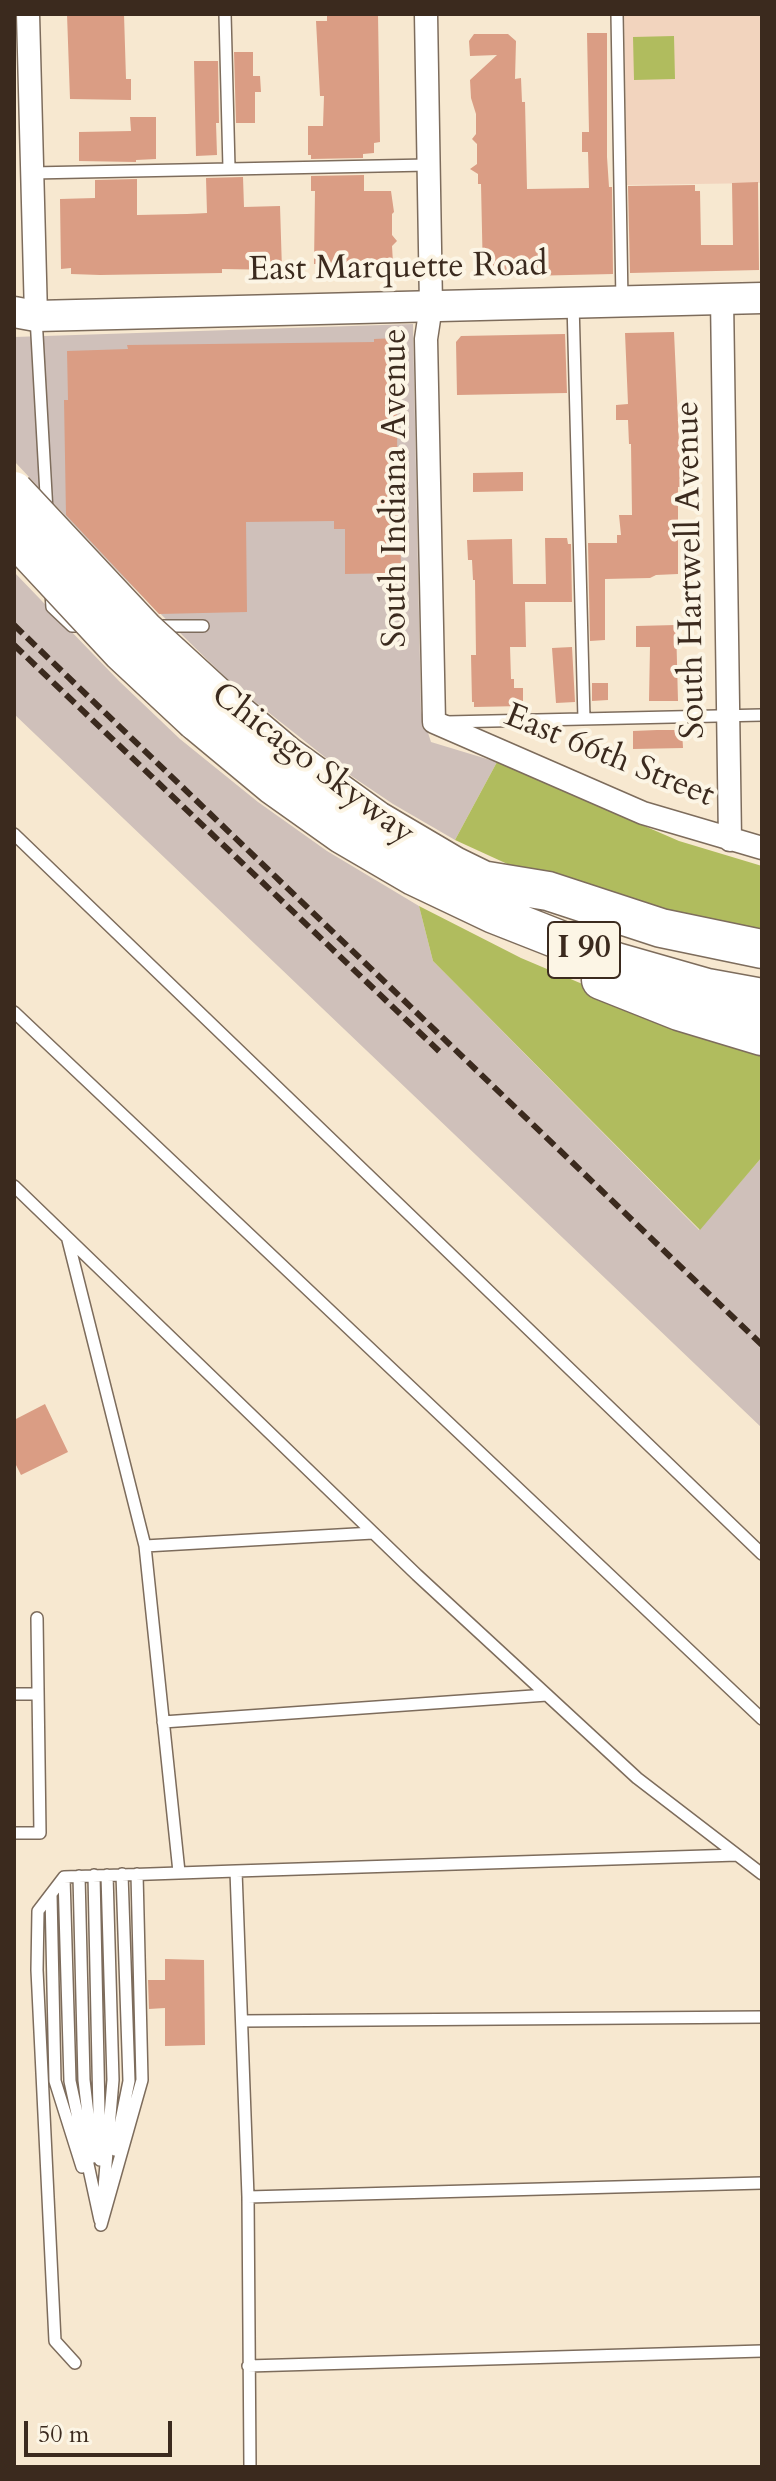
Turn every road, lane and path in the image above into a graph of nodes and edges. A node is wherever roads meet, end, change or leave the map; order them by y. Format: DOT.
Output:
graph roads {
  1 [pos="28,14"];
  2 [pos="225,14"];
  3 [pos="426,14"];
  4 [pos="617,14"];
  5 [pos="428,165"];
  6 [pos="229,168"];
  7 [pos="32,173"];
  8 [pos="722,298"];
  9 [pos="762,298"];
  10 [pos="622,301"];
  11 [pos="573,302"];
  12 [pos="431,306"];
  13 [pos="21,317"];
  14 [pos="14,491"];
  15 [pos="31,540"];
  16 [pos="49,561"];
  17 [pos="115,626"];
  18 [pos="130,626"];
  19 [pos="203,626"];
  20 [pos="206,709"];
  21 [pos="729,715"];
  22 [pos="762,715"];
  23 [pos="584,719"];
  24 [pos="434,722"];
  25 [pos="14,834"];
  26 [pos="730,840"];
  27 [pos="762,848"];
  28 [pos="414,876"];
  29 [pos="481,880"];
  30 [pos="762,949"];
  31 [pos="762,972"];
  32 [pos="762,998"];
  33 [pos="14,1012"];
  34 [pos="762,1036"];
  35 [pos="14,1186"];
  36 [pos="67,1239"];
  37 [pos="373,1533"];
  38 [pos="145,1546"];
  39 [pos="762,1554"];
  40 [pos="37,1618"];
  41 [pos="14,1694"];
  42 [pos="38,1694"];
  43 [pos="547,1695"];
  44 [pos="762,1719"];
  45 [pos="163,1722"];
  46 [pos="14,1833"];
  47 [pos="737,1855"];
  48 [pos="236,1871"];
  49 [pos="179,1872"];
  50 [pos="122,1874"];
  51 [pos="137,1874"];
  52 [pos="762,1874"];
  53 [pos="94,1875"];
  54 [pos="107,1875"];
  55 [pos="79,1876"];
  56 [pos="64,1877"];
  57 [pos="51,1894"];
  58 [pos="762,2017"];
  59 [pos="242,2021"];
  60 [pos="762,2183"];
  61 [pos="248,2197"];
  62 [pos="101,2225"];
  63 [pos="762,2351"];
  64 [pos="75,2363"];
  65 [pos="248,2366"];
  66 [pos="250,2467"];
  1 -- 7 [label="street"];
  2 -- 6 [label="lane"];
  3 -- 5 [label="street, South Indiana Avenue"];
  4 -- 10 [label="lane"];
  5 -- 6 [label="lane"];
  5 -- 12 [label="street, South Indiana Avenue"];
  6 -- 7 [label="lane"];
  7 -- 13 [label="street"];
  8 -- 9 [label="street, East Marquette Road"];
  8 -- 10 [label="street, East Marquette Road"];
  8 -- 21 [label="street, South Hartwell Avenue"];
  10 -- 11 [label="street, East Marquette Road"];
  11 -- 12 [label="street, East Marquette Road"];
  11 -- 23 [label="lane"];
  12 -- 13 [label="street, East Marquette Road"];
  12 -- 24 [label="street, South Indiana Avenue"];
  13 -- 15 [label="lane"];
  14 -- 20 [label="highway, Chicago Skyway / I 90, bridge"];
  15 -- 20 [label="highway, Chicago Skyway / I 90, bridge"];
  16 -- 17 [label="lane"];
  18 -- 19 [label="lane"];
  20 -- 28 [label="highway, Chicago Skyway / I 90"];
  20 -- 29 [label="highway, Chicago Skyway / I 90"];
  21 -- 22 [label="lane"];
  21 -- 23 [label="lane"];
  21 -- 26 [label="street, South Hartwell Avenue"];
  23 -- 24 [label="lane"];
  24 -- 26 [label="street, East 66th Street"];
  25 -- 39 [label="lane"];
  26 -- 27 [label="street, East 66th Street"];
  28 -- 32 [label="highway, Chicago Skyway / I 90"];
  28 -- 34 [label="highway"];
  29 -- 30 [label="highway"];
  29 -- 31 [label="highway, Chicago Skyway / I 90"];
  33 -- 44 [label="lane"];
  35 -- 36 [label="lane"];
  36 -- 37 [label="lane"];
  36 -- 38 [label="lane"];
  37 -- 38 [label="lane"];
  37 -- 43 [label="lane"];
  38 -- 45 [label="lane"];
  40 -- 42 [label="lane"];
  41 -- 42 [label="lane"];
  42 -- 46 [label="lane"];
  43 -- 45 [label="lane"];
  43 -- 47 [label="lane"];
  45 -- 49 [label="lane"];
  47 -- 48 [label="lane"];
  47 -- 52 [label="lane"];
  48 -- 49 [label="lane"];
  48 -- 59 [label="lane"];
  49 -- 51 [label="lane"];
  50 -- 51 [label="lane"];
  50 -- 54 [label="lane"];
  50 -- 62 [label="lane"];
  51 -- 62 [label="lane"];
  53 -- 54 [label="lane"];
  53 -- 55 [label="lane"];
  53 -- 62 [label="lane"];
  54 -- 62 [label="lane"];
  55 -- 56 [label="lane"];
  55 -- 62 [label="lane"];
  56 -- 57 [label="lane"];
  56 -- 62 [label="lane"];
  57 -- 62 [label="lane"];
  57 -- 64 [label="lane"];
  58 -- 59 [label="lane"];
  59 -- 61 [label="lane"];
  60 -- 61 [label="lane"];
  61 -- 65 [label="lane"];
  63 -- 65 [label="lane"];
  65 -- 66 [label="lane"];
}
